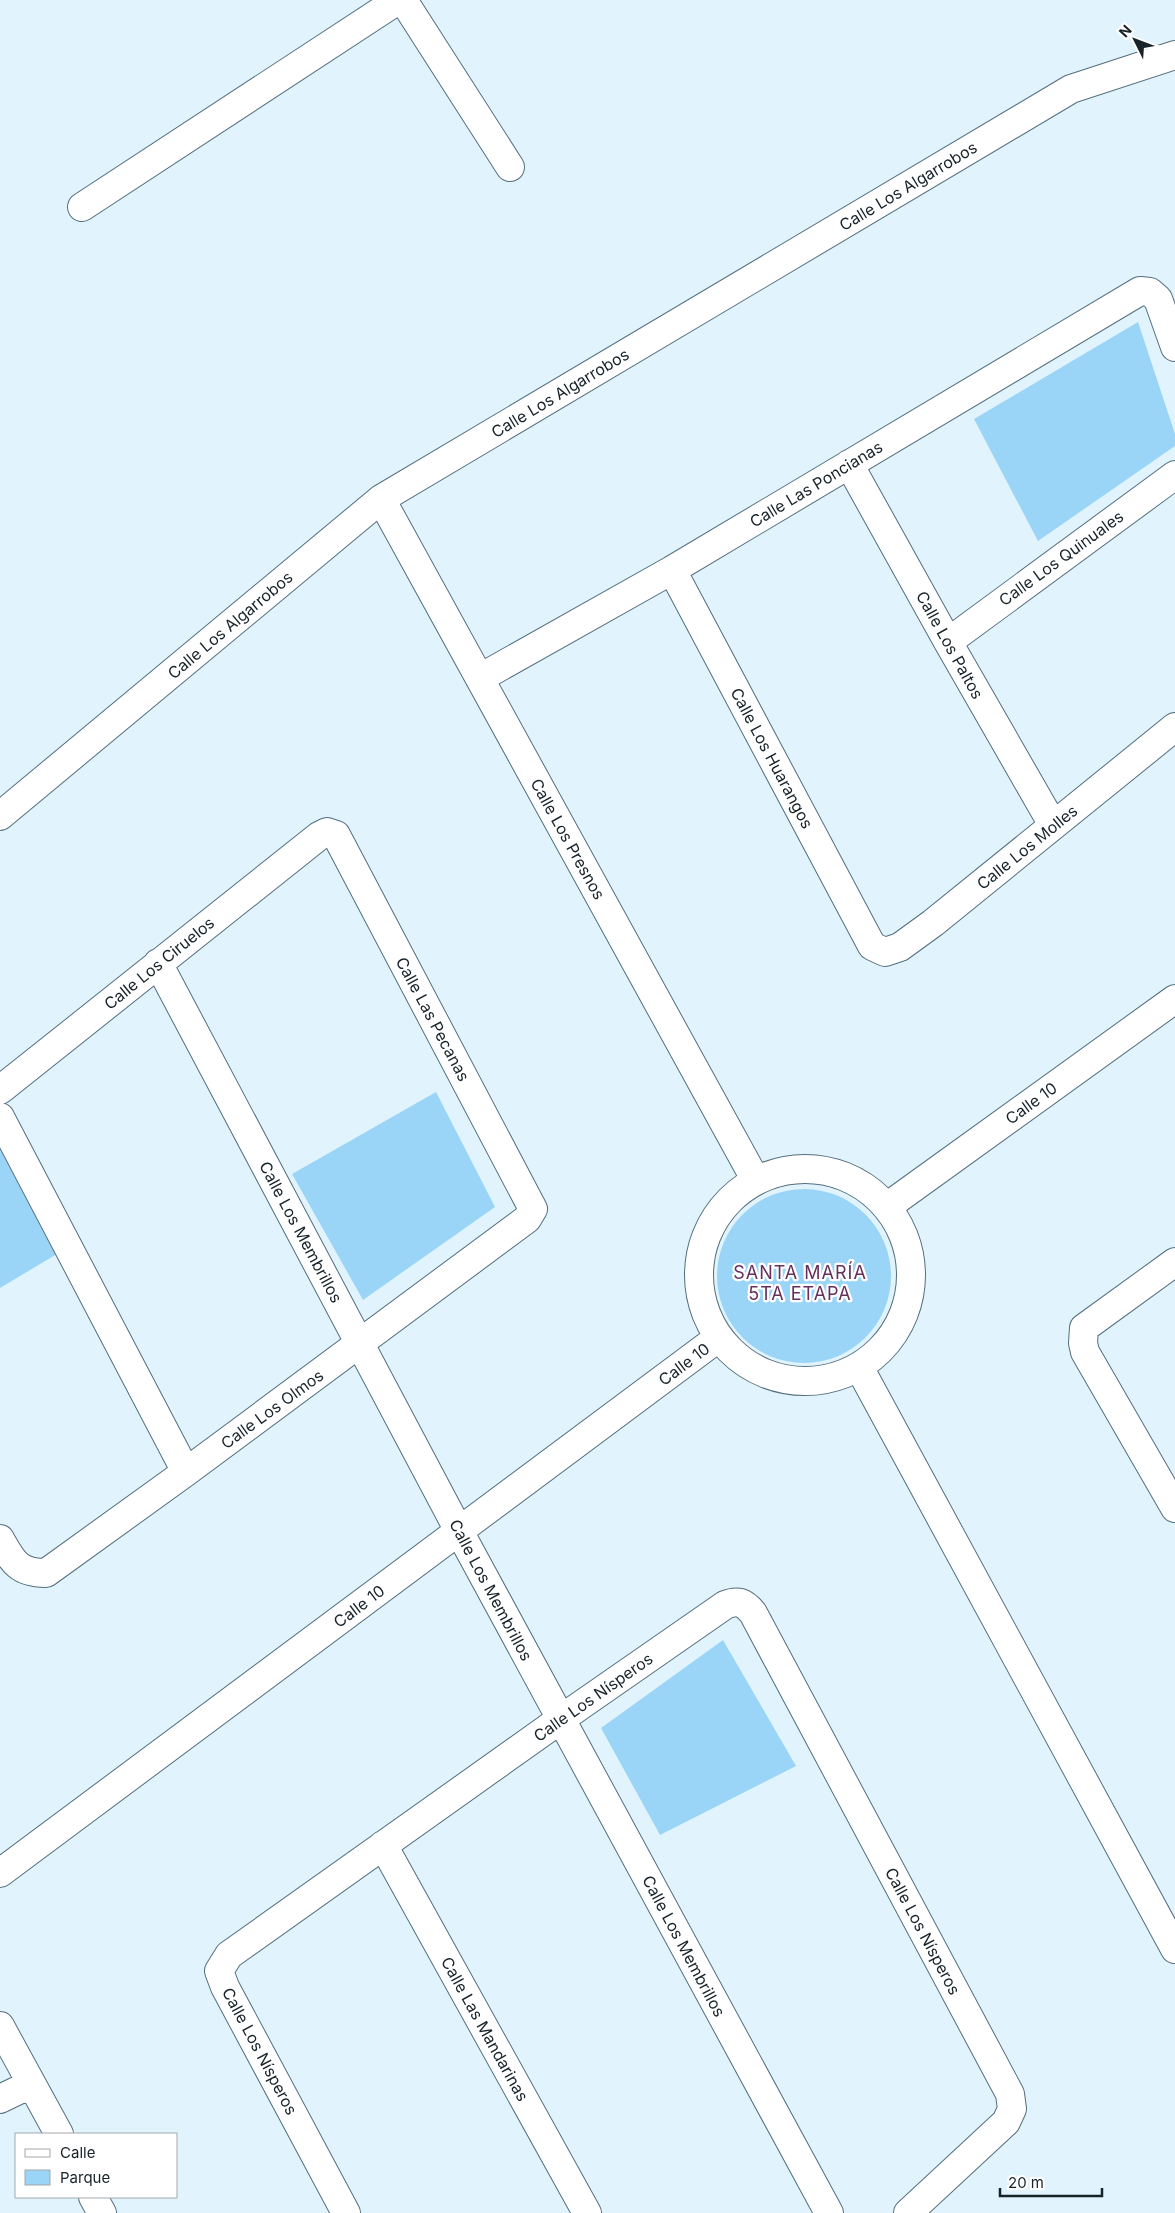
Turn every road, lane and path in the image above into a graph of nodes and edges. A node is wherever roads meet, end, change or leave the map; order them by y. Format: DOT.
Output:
graph roads {
  1 [pos="398,0"];
  2 [pos="403,0"];
  3 [pos="1175,55"];
  4 [pos="510,167"];
  5 [pos="82,207"];
  6 [pos="1175,347"];
  7 [pos="849,464"];
  8 [pos="1175,475"];
  9 [pos="381,499"];
  10 [pos="672,570"];
  11 [pos="948,642"];
  12 [pos="480,678"];
  13 [pos="1175,726"];
  14 [pos="0,816"];
  15 [pos="1053,825"];
  16 [pos="318,836"];
  17 [pos="872,946"];
  18 [pos="158,964"];
  19 [pos="1175,999"];
  20 [pos="0,1090"];
  21 [pos="0,1118"];
  22 [pos="756,1180"];
  23 [pos="888,1206"];
  24 [pos="527,1219"];
  25 [pos="1175,1262"];
  26 [pos="718,1338"];
  27 [pos="360,1344"];
  28 [pos="859,1367"];
  29 [pos="186,1472"];
  30 [pos="1175,1508"];
  31 [pos="459,1531"];
  32 [pos="6,1549"];
  33 [pos="561,1719"];
  34 [pos="383,1845"];
  35 [pos="0,1873"];
  36 [pos="1175,1948"];
  37 [pos="0,2026"];
  38 [pos="31,2084"];
  39 [pos="0,2099"];
  40 [pos="58,2133"];
  41 [pos="94,2198"];
  42 [pos="102,2213"];
  43 [pos="346,2213"];
  44 [pos="587,2213"];
  45 [pos="829,2213"];
  46 [pos="908,2213"];
  1 -- 5 [label="street"];
  2 -- 4 [label="street"];
  3 -- 9 [label="street, Calle Los Algarrobos"];
  6 -- 7 [label="street, Calle Las Poncianas"];
  7 -- 10 [label="street, Calle Las Poncianas"];
  7 -- 11 [label="street, Calle Los Paltos"];
  8 -- 11 [label="street, Calle Los Quinuales"];
  9 -- 12 [label="street, Calle Los Presnos"];
  9 -- 14 [label="street, Calle Los Algarrobos"];
  10 -- 12 [label="street, Calle Las Poncianas"];
  10 -- 17 [label="street, Calle Los Huarangos"];
  11 -- 15 [label="street, Calle Los Paltos"];
  12 -- 22 [label="street, Calle Los Presnos"];
  13 -- 15 [label="street, Calle Los Molles"];
  15 -- 17 [label="street, Calle Los Molles"];
  16 -- 18 [label="street, Calle Los Ciruelos"];
  16 -- 24 [label="street, Calle Las Pecanas"];
  18 -- 20 [label="street, Calle Los Ciruelos"];
  18 -- 27 [label="street, Calle Los Membrillos"];
  19 -- 23 [label="street, Calle 10"];
  21 -- 29 [label="street"];
  22 -- 23 [label="street"];
  22 -- 26 [label="street"];
  23 -- 28 [label="street"];
  24 -- 27 [label="street, Calle Los Olmos"];
  25 -- 30 [label="street"];
  26 -- 28 [label="street"];
  26 -- 31 [label="street, Calle 10"];
  27 -- 29 [label="street, Calle Los Olmos"];
  27 -- 31 [label="street, Calle Los Membrillos"];
  28 -- 36 [label="street"];
  29 -- 32 [label="street, Calle Los Olmos"];
  31 -- 33 [label="street, Calle Los Membrillos"];
  31 -- 35 [label="street, Calle 10"];
  33 -- 34 [label="street, Calle Los Nísperos"];
  33 -- 45 [label="street, Calle Los Membrillos"];
  33 -- 46 [label="street, Calle Los Nísperos"];
  34 -- 43 [label="street, Calle Los Nísperos"];
  34 -- 44 [label="street, Calle Las Mandarinas"];
  37 -- 38 [label="street"];
  38 -- 39 [label="street"];
  38 -- 40 [label="street"];
  41 -- 42 [label="street"];
}
